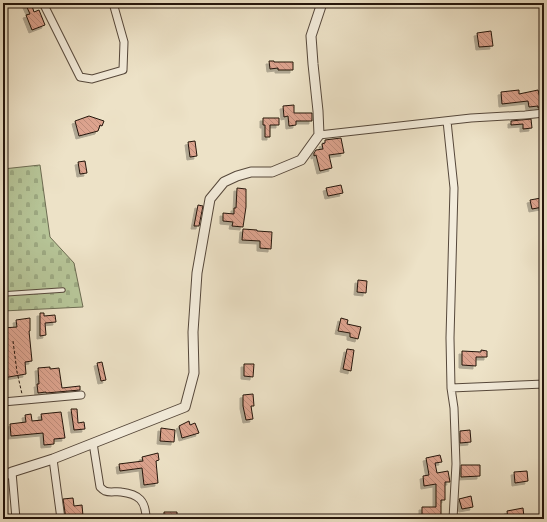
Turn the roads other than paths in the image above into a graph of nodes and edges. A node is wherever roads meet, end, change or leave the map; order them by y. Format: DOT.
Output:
graph roads {
  1 [pos="45,3"];
  2 [pos="113,3"];
  3 [pos="322,3"];
  4 [pos="544,113"];
  5 [pos="447,121"];
  6 [pos="319,134"];
  7 [pos="63,290"];
  8 [pos="3,294"];
  9 [pos="544,384"];
  10 [pos="451,388"];
  11 [pos="81,395"];
  12 [pos="3,402"];
  13 [pos="93,443"];
  14 [pos="53,459"];
  15 [pos="12,472"];
  16 [pos="3,476"];
  17 [pos="16,519"];
  18 [pos="61,519"];
  19 [pos="146,519"];
  20 [pos="453,519"];
  1 -- 2 [label="street"];
  3 -- 6 [label="street"];
  4 -- 5 [label="street"];
  5 -- 6 [label="street"];
  5 -- 10 [label="street"];
  6 -- 13 [label="street"];
  7 -- 8 [label="lane"];
  9 -- 10 [label="street"];
  10 -- 20 [label="street"];
  11 -- 12 [label="street"];
  13 -- 14 [label="street"];
  13 -- 19 [label="street"];
  14 -- 15 [label="street"];
  14 -- 18 [label="street"];
  15 -- 16 [label="street"];
  15 -- 17 [label="street"];
}
